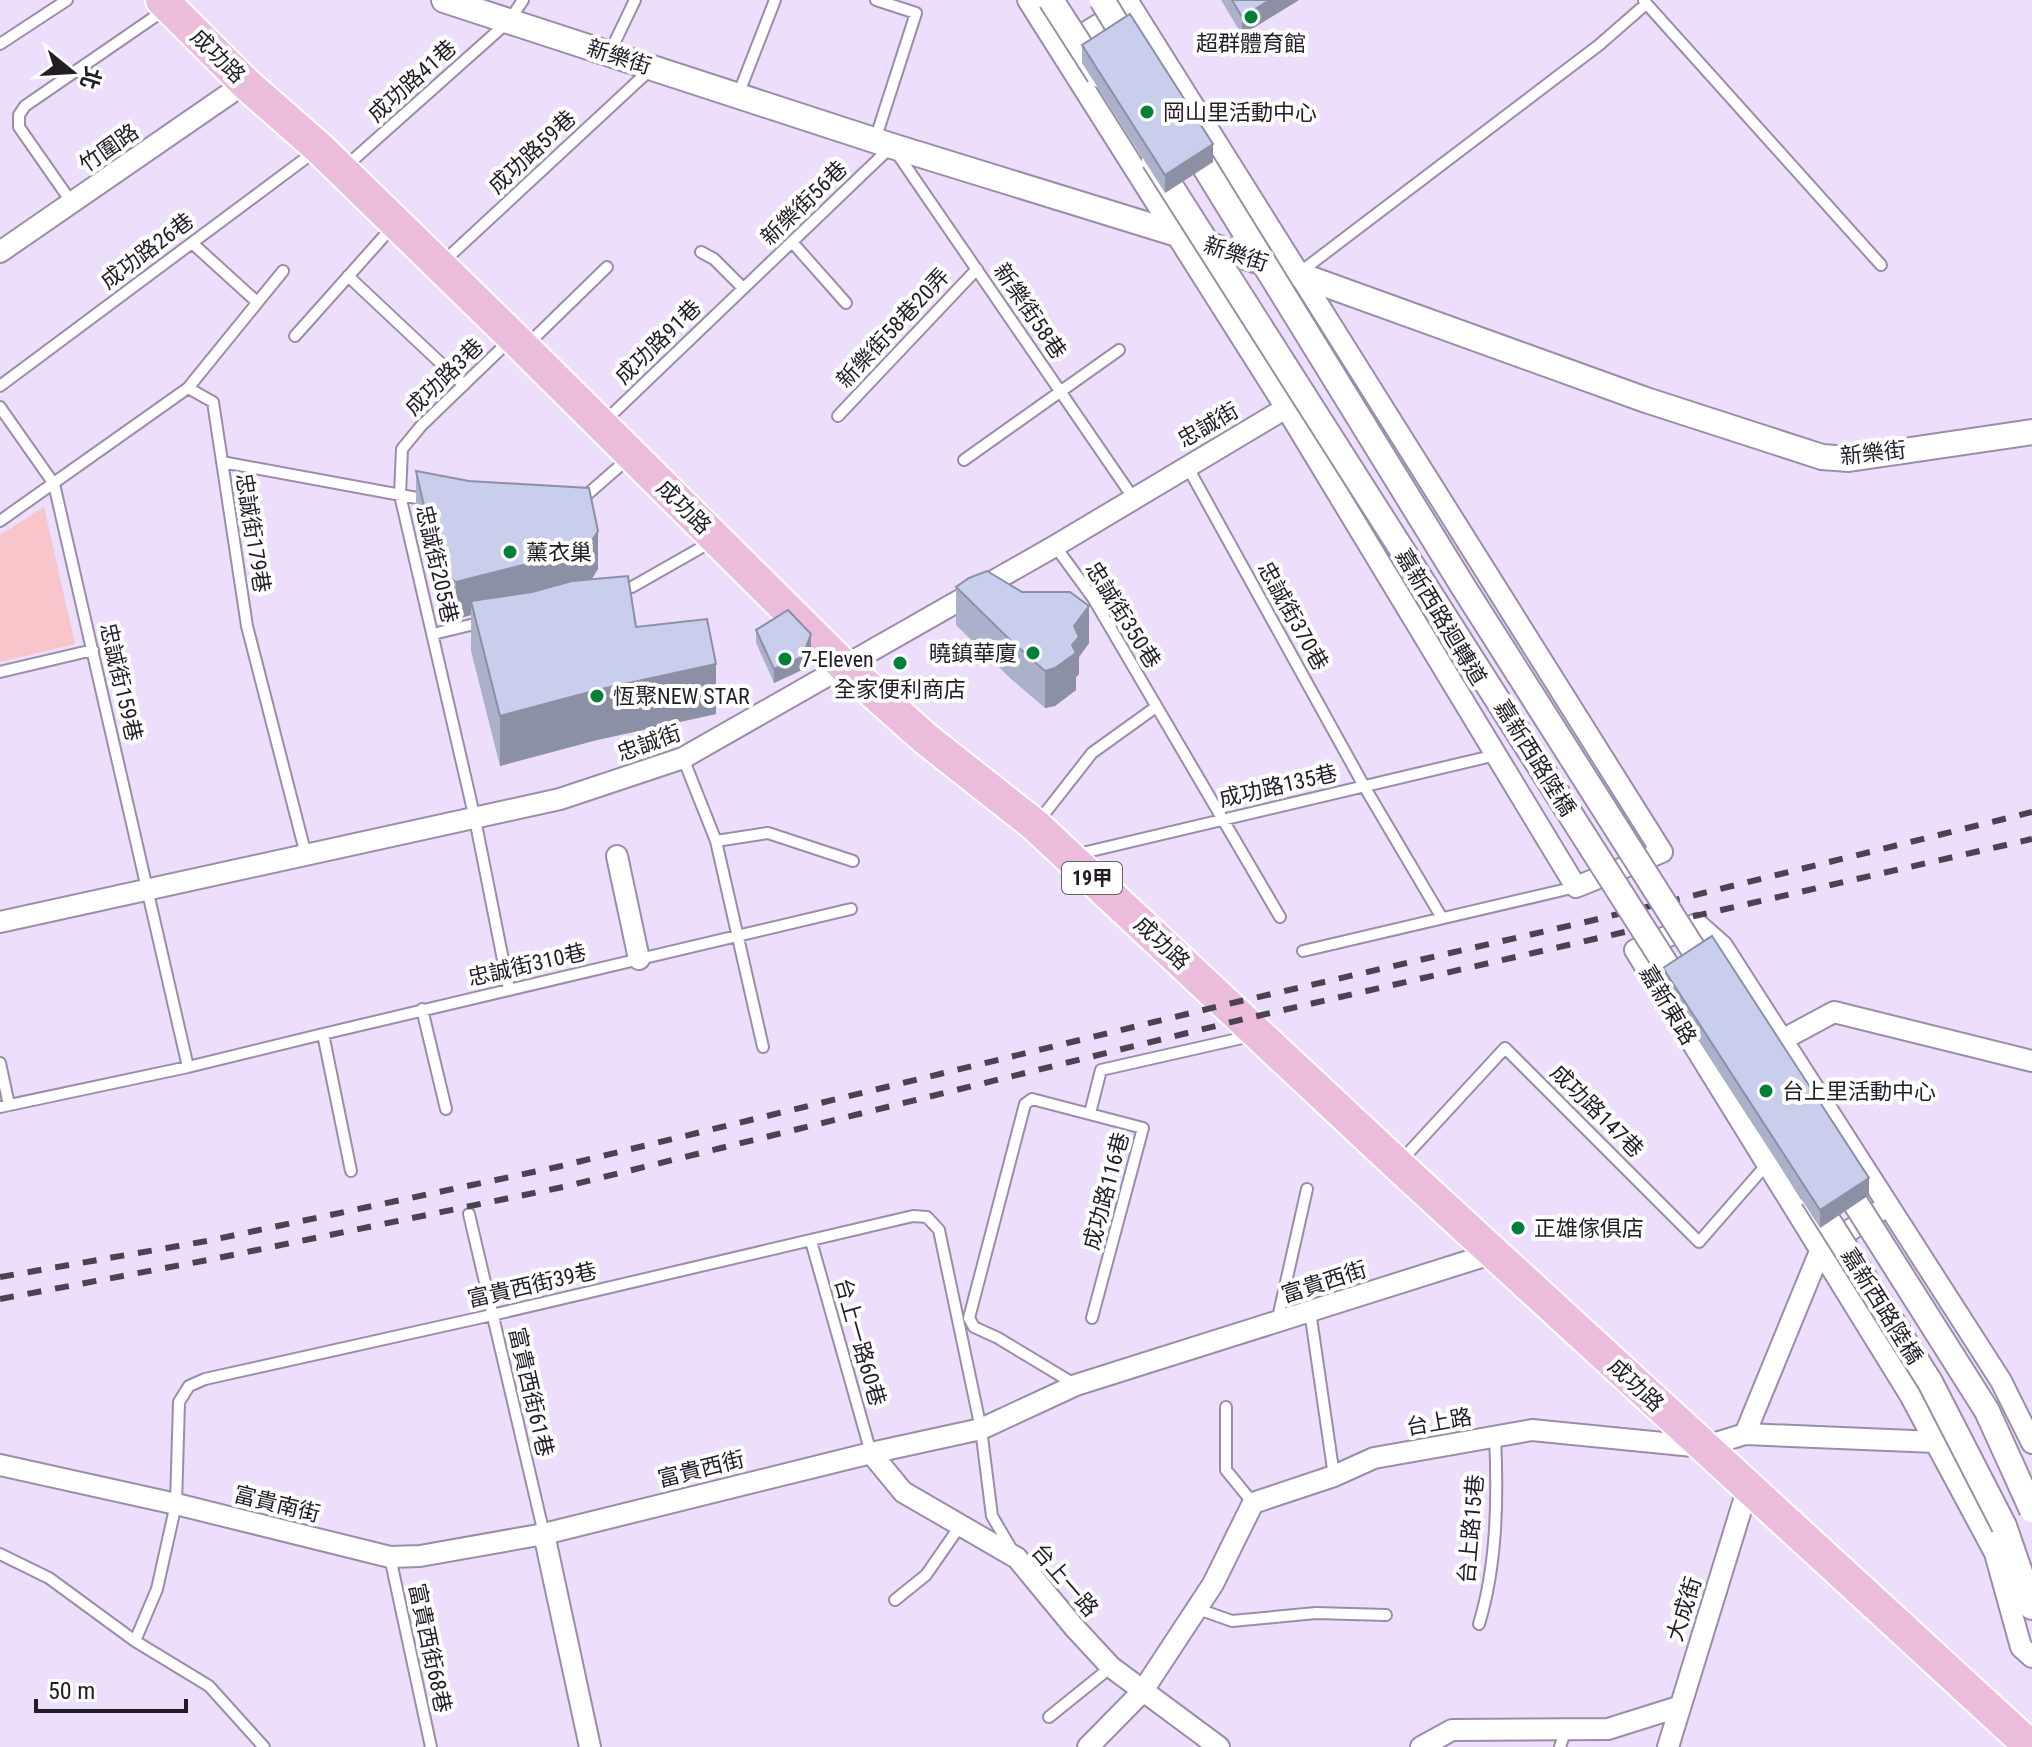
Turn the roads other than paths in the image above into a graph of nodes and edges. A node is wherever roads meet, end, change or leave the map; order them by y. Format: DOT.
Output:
graph roads {
  1 [pos="67,0"];
  2 [pos="444,0"];
  3 [pos="523,0"];
  4 [pos="635,0"];
  5 [pos="775,0"];
  6 [pos="876,0"];
  7 [pos="1028,0"];
  8 [pos="1051,0"];
  9 [pos="1102,0"];
  10 [pos="1129,2"];
  11 [pos="1644,2"];
  12 [pos="166,3"];
  13 [pos="509,21"];
  14 [pos="0,44"];
  15 [pos="1059,49"];
  16 [pos="610,54"];
  17 [pos="652,68"];
  18 [pos="245,83"];
  19 [pos="738,95"];
  20 [pos="883,143"];
  21 [pos="319,148"];
  22 [pos="342,170"];
  23 [pos="72,203"];
  24 [pos="395,223"];
  25 [pos="1174,233"];
  26 [pos="792,242"];
  27 [pos="192,243"];
  28 [pos="0,252"];
  29 [pos="701,252"];
  30 [pos="1881,265"];
  31 [pos="439,266"];
  32 [pos="607,267"];
  33 [pos="977,269"];
  34 [pos="283,271"];
  35 [pos="1297,274"];
  36 [pos="348,276"];
  37 [pos="743,288"];
  38 [pos="257,302"];
  39 [pos="846,303"];
  40 [pos="295,336"];
  41 [pos="519,343"];
  42 [pos="1119,350"];
  43 [pos="464,385"];
  44 [pos="0,386"];
  45 [pos="188,388"];
  46 [pos="1061,392"];
  47 [pos="0,407"];
  48 [pos="1286,408"];
  49 [pos="838,416"];
  50 [pos="602,424"];
  51 [pos="2032,432"];
  52 [pos="632,455"];
  53 [pos="964,460"];
  54 [pos="222,462"];
  55 [pos="1187,466"];
  56 [pos="54,484"];
  57 [pos="400,495"];
  58 [pos="1134,499"];
  59 [pos="447,503"];
  60 [pos="577,503"];
  61 [pos="0,521"];
  62 [pos="716,539"];
  63 [pos="1055,546"];
  64 [pos="601,594"];
  65 [pos="494,620"];
  66 [pos="433,634"];
  67 [pos="93,650"];
  68 [pos="845,667"];
  69 [pos="0,672"];
  70 [pos="1156,707"];
  71 [pos="1496,755"];
  72 [pos="683,758"];
  73 [pos="1364,786"];
  74 [pos="475,819"];
  75 [pos="1220,819"];
  76 [pos="1035,825"];
  77 [pos="716,841"];
  78 [pos="306,855"];
  79 [pos="617,856"];
  80 [pos="1068,856"];
  81 [pos="853,861"];
  82 [pos="1576,887"];
  83 [pos="148,889"];
  84 [pos="851,909"];
  85 [pos="1280,917"];
  86 [pos="1442,918"];
  87 [pos="0,922"];
  88 [pos="739,935"];
  89 [pos="1303,951"];
  90 [pos="639,959"];
  91 [pos="509,990"];
  92 [pos="1721,993"];
  93 [pos="422,1009"];
  94 [pos="323,1034"];
  95 [pos="1261,1034"];
  96 [pos="1782,1040"];
  97 [pos="763,1047"];
  98 [pos="2032,1061"];
  99 [pos="0,1063"];
  100 [pos="188,1067"];
  101 [pos="4,1106"];
  102 [pos="446,1109"];
  103 [pos="1090,1113"];
  104 [pos="1824,1154"];
  105 [pos="1767,1164"];
  106 [pos="1398,1165"];
  107 [pos="351,1171"];
  108 [pos="1307,1189"];
  109 [pos="1889,1205"];
  110 [pos="469,1214"];
  111 [pos="811,1241"];
  112 [pos="1821,1249"];
  113 [pos="1494,1253"];
  114 [pos="1310,1311"];
  115 [pos="492,1315"];
  116 [pos="1092,1318"];
  117 [pos="1277,1322"];
  118 [pos="1076,1385"];
  119 [pos="1226,1407"];
  120 [pos="981,1429"];
  121 [pos="1745,1434"];
  122 [pos="1495,1436"];
  123 [pos="1936,1442"];
  124 [pos="2032,1442"];
  125 [pos="1703,1447"];
  126 [pos="871,1453"];
  127 [pos="0,1465"];
  128 [pos="1334,1476"];
  129 [pos="1748,1487"];
  130 [pos="1253,1503"];
  131 [pos="176,1504"];
  132 [pos="2032,1510"];
  133 [pos="960,1526"];
  134 [pos="544,1534"];
  135 [pos="0,1554"];
  136 [pos="390,1557"];
  137 [pos="1017,1558"];
  138 [pos="895,1600"];
  139 [pos="2032,1607"];
  140 [pos="1198,1609"];
  141 [pos="1386,1615"];
  142 [pos="1479,1624"];
  143 [pos="135,1641"];
  144 [pos="2032,1657"];
  145 [pos="1111,1667"];
  146 [pos="1142,1692"];
  147 [pos="1678,1707"];
  148 [pos="1049,1717"];
  149 [pos="1563,1738"];
  150 [pos="264,1747"];
  151 [pos="431,1747"];
  152 [pos="590,1747"];
  153 [pos="1088,1747"];
  154 [pos="1219,1747"];
  155 [pos="1421,1747"];
  156 [pos="1668,1747"];
  157 [pos="2031,1747"];
  1 -- 14 [label="lane"];
  2 -- 13 [label="street, 新樂街"];
  3 -- 13 [label="lane, 成功路41巷"];
  4 -- 16 [label="lane"];
  5 -- 19 [label="lane"];
  6 -- 20 [label="lane"];
  7 -- 15 [label="street, 嘉新西路迴轉道"];
  8 -- 139 [label="street, 嘉新西路陸橋, bridge"];
  9 -- 92 [label="street, 嘉新西路陸橋, bridge"];
  10 -- 15 [label="street"];
  10 -- 35 [label="street"];
  11 -- 30 [label="lane"];
  11 -- 35 [label="lane"];
  12 -- 18 [label="main road, 成功路 / 19甲"];
  12 -- 23 [label="lane"];
  13 -- 16 [label="street, 新樂街"];
  13 -- 22 [label="lane, 成功路41巷"];
  15 -- 25 [label="street, 嘉新西路迴轉道"];
  16 -- 17 [label="street, 新樂街"];
  17 -- 19 [label="street, 新樂街"];
  17 -- 31 [label="lane, 成功路59巷"];
  18 -- 21 [label="main road, 成功路 / 19甲"];
  18 -- 23 [label="street, 竹圍路"];
  19 -- 20 [label="street, 新樂街"];
  20 -- 25 [label="street, 新樂街"];
  20 -- 26 [label="lane, 新樂街56巷"];
  20 -- 33 [label="lane, 新樂街58巷"];
  21 -- 22 [label="main road, 成功路 / 19甲"];
  21 -- 27 [label="lane, 成功路26巷"];
  22 -- 24 [label="main road, 成功路 / 19甲"];
  23 -- 28 [label="street, 竹圍路"];
  24 -- 31 [label="main road, 成功路 / 19甲"];
  24 -- 36 [label="lane"];
  25 -- 35 [label="street, 新樂街"];
  25 -- 48 [label="street, 嘉新西路迴轉道"];
  26 -- 37 [label="lane, 新樂街56巷"];
  26 -- 39 [label="lane"];
  27 -- 38 [label="lane"];
  27 -- 44 [label="lane, 成功路26巷"];
  29 -- 37 [label="lane"];
  31 -- 41 [label="main road, 成功路 / 19甲"];
  32 -- 41 [label="lane, 成功路3巷"];
  33 -- 46 [label="lane, 新樂街58巷"];
  33 -- 49 [label="lane, 新樂街58巷20弄"];
  34 -- 38 [label="lane"];
  35 -- 51 [label="street, 新樂街"];
  35 -- 82 [label="street"];
  36 -- 40 [label="lane"];
  36 -- 43 [label="lane"];
  37 -- 50 [label="lane, 成功路91巷"];
  38 -- 45 [label="lane"];
  41 -- 43 [label="lane, 成功路3巷"];
  41 -- 50 [label="main road, 成功路 / 19甲"];
  42 -- 46 [label="lane"];
  43 -- 57 [label="lane, 成功路3巷"];
  45 -- 54 [label="lane, 忠誠街179巷"];
  45 -- 56 [label="lane"];
  46 -- 53 [label="lane"];
  46 -- 58 [label="lane, 新樂街58巷"];
  47 -- 56 [label="lane"];
  48 -- 55 [label="street, 忠誠街"];
  48 -- 71 [label="street, 嘉新西路迴轉道"];
  50 -- 52 [label="main road, 成功路 / 19甲"];
  52 -- 60 [label="lane"];
  52 -- 62 [label="main road, 成功路 / 19甲"];
  54 -- 57 [label="lane, 忠誠街205巷"];
  54 -- 78 [label="lane, 忠誠街179巷"];
  55 -- 58 [label="street, 忠誠街"];
  55 -- 73 [label="lane, 忠誠街370巷"];
  56 -- 61 [label="lane"];
  56 -- 67 [label="lane, 忠誠街159巷"];
  57 -- 59 [label="lane"];
  57 -- 66 [label="lane, 忠誠街205巷"];
  58 -- 63 [label="street, 忠誠街"];
  62 -- 64 [label="lane"];
  62 -- 68 [label="main road, 成功路 / 19甲"];
  63 -- 68 [label="street, 忠誠街"];
  63 -- 70 [label="lane, 忠誠街350巷"];
  65 -- 66 [label="lane"];
  66 -- 74 [label="lane, 忠誠街205巷"];
  67 -- 69 [label="lane"];
  67 -- 83 [label="lane, 忠誠街159巷"];
  68 -- 72 [label="street, 忠誠街"];
  68 -- 76 [label="main road, 成功路 / 19甲"];
  70 -- 75 [label="lane, 忠誠街350巷"];
  70 -- 76 [label="lane"];
  71 -- 73 [label="lane, 成功路135巷"];
  71 -- 82 [label="street, 嘉新西路迴轉道"];
  72 -- 74 [label="street, 忠誠街"];
  72 -- 77 [label="lane"];
  73 -- 75 [label="lane, 成功路135巷"];
  73 -- 86 [label="lane, 忠誠街370巷"];
  74 -- 78 [label="street, 忠誠街"];
  74 -- 91 [label="lane, 忠誠街205巷"];
  75 -- 80 [label="lane, 成功路135巷"];
  75 -- 85 [label="lane, 忠誠街350巷"];
  76 -- 80 [label="main road, 成功路 / 19甲"];
  77 -- 81 [label="lane"];
  77 -- 88 [label="lane"];
  78 -- 83 [label="street, 忠誠街"];
  79 -- 90 [label="street"];
  80 -- 95 [label="main road, 成功路 / 19甲"];
  82 -- 86 [label="lane"];
  83 -- 87 [label="street, 忠誠街"];
  83 -- 100 [label="lane, 忠誠街159巷"];
  84 -- 88 [label="lane, 忠誠街310巷"];
  86 -- 89 [label="lane"];
  88 -- 90 [label="lane, 忠誠街310巷"];
  88 -- 97 [label="lane"];
  90 -- 91 [label="lane, 忠誠街310巷"];
  91 -- 93 [label="lane, 忠誠街310巷"];
  93 -- 94 [label="lane, 忠誠街310巷"];
  93 -- 102 [label="lane"];
  94 -- 100 [label="lane, 忠誠街310巷"];
  94 -- 107 [label="lane"];
  95 -- 103 [label="lane"];
  95 -- 106 [label="main road, 成功路 / 19甲"];
  96 -- 98 [label="street"];
  96 -- 105 [label="street, 嘉新東路"];
  96 -- 109 [label="street, 嘉新東路"];
  99 -- 101 [label="lane"];
  100 -- 101 [label="lane, 忠誠街310巷"];
  103 -- 116 [label="lane, 成功路116巷"];
  103 -- 118 [label="lane"];
  104 -- 132 [label="street, 嘉新西路陸橋, bridge"];
  105 -- 106 [label="lane, 成功路147巷"];
  105 -- 112 [label="street, 嘉新東路"];
  106 -- 113 [label="main road, 成功路 / 19甲"];
  108 -- 117 [label="lane"];
  109 -- 112 [label="street"];
  109 -- 124 [label="street, 嘉新東路"];
  110 -- 115 [label="lane, 富貴西街61巷"];
  111 -- 115 [label="lane, 富貴西街39巷"];
  111 -- 120 [label="lane, 富貴西街39巷"];
  111 -- 126 [label="lane, 台上一路60巷"];
  112 -- 121 [label="street"];
  112 -- 123 [label="street, 嘉新東路"];
  113 -- 114 [label="street, 富貴西街"];
  113 -- 125 [label="main road, 成功路 / 19甲"];
  114 -- 117 [label="street, 富貴西街"];
  114 -- 128 [label="lane"];
  115 -- 131 [label="lane, 富貴西街39巷"];
  115 -- 134 [label="lane, 富貴西街61巷"];
  117 -- 118 [label="street, 富貴西街"];
  118 -- 120 [label="street, 富貴西街"];
  119 -- 130 [label="lane"];
  120 -- 126 [label="street, 富貴西街"];
  120 -- 137 [label="lane, 富貴西街39巷"];
  121 -- 123 [label="street, 台上路"];
  121 -- 125 [label="street, 台上路"];
  122 -- 125 [label="street, 台上路"];
  122 -- 128 [label="street, 台上路"];
  122 -- 142 [label="lane, 台上路15巷"];
  123 -- 144 [label="street, 嘉新東路"];
  125 -- 129 [label="main road, 成功路 / 19甲"];
  126 -- 133 [label="street, 台上一路"];
  126 -- 134 [label="street, 富貴西街"];
  127 -- 131 [label="street, 富貴南街"];
  128 -- 130 [label="street, 台上路"];
  129 -- 147 [label="street, 大成街"];
  129 -- 157 [label="main road, 成功路 / 19甲"];
  130 -- 140 [label="street"];
  131 -- 136 [label="street, 富貴南街"];
  131 -- 143 [label="lane, 富貴西街39巷"];
  133 -- 137 [label="street, 台上一路"];
  133 -- 138 [label="lane"];
  134 -- 136 [label="street, 富貴南街"];
  134 -- 152 [label="street"];
  135 -- 143 [label="lane"];
  136 -- 151 [label="lane, 富貴西街68巷"];
  137 -- 145 [label="street, 台上一路"];
  140 -- 141 [label="lane"];
  140 -- 146 [label="street"];
  143 -- 150 [label="lane"];
  145 -- 146 [label="street, 台上一路"];
  145 -- 148 [label="lane"];
  146 -- 153 [label="street"];
  146 -- 154 [label="street, 台上一路"];
  147 -- 149 [label="street"];
  147 -- 156 [label="street, 大成街"];
  149 -- 155 [label="street"];
}
